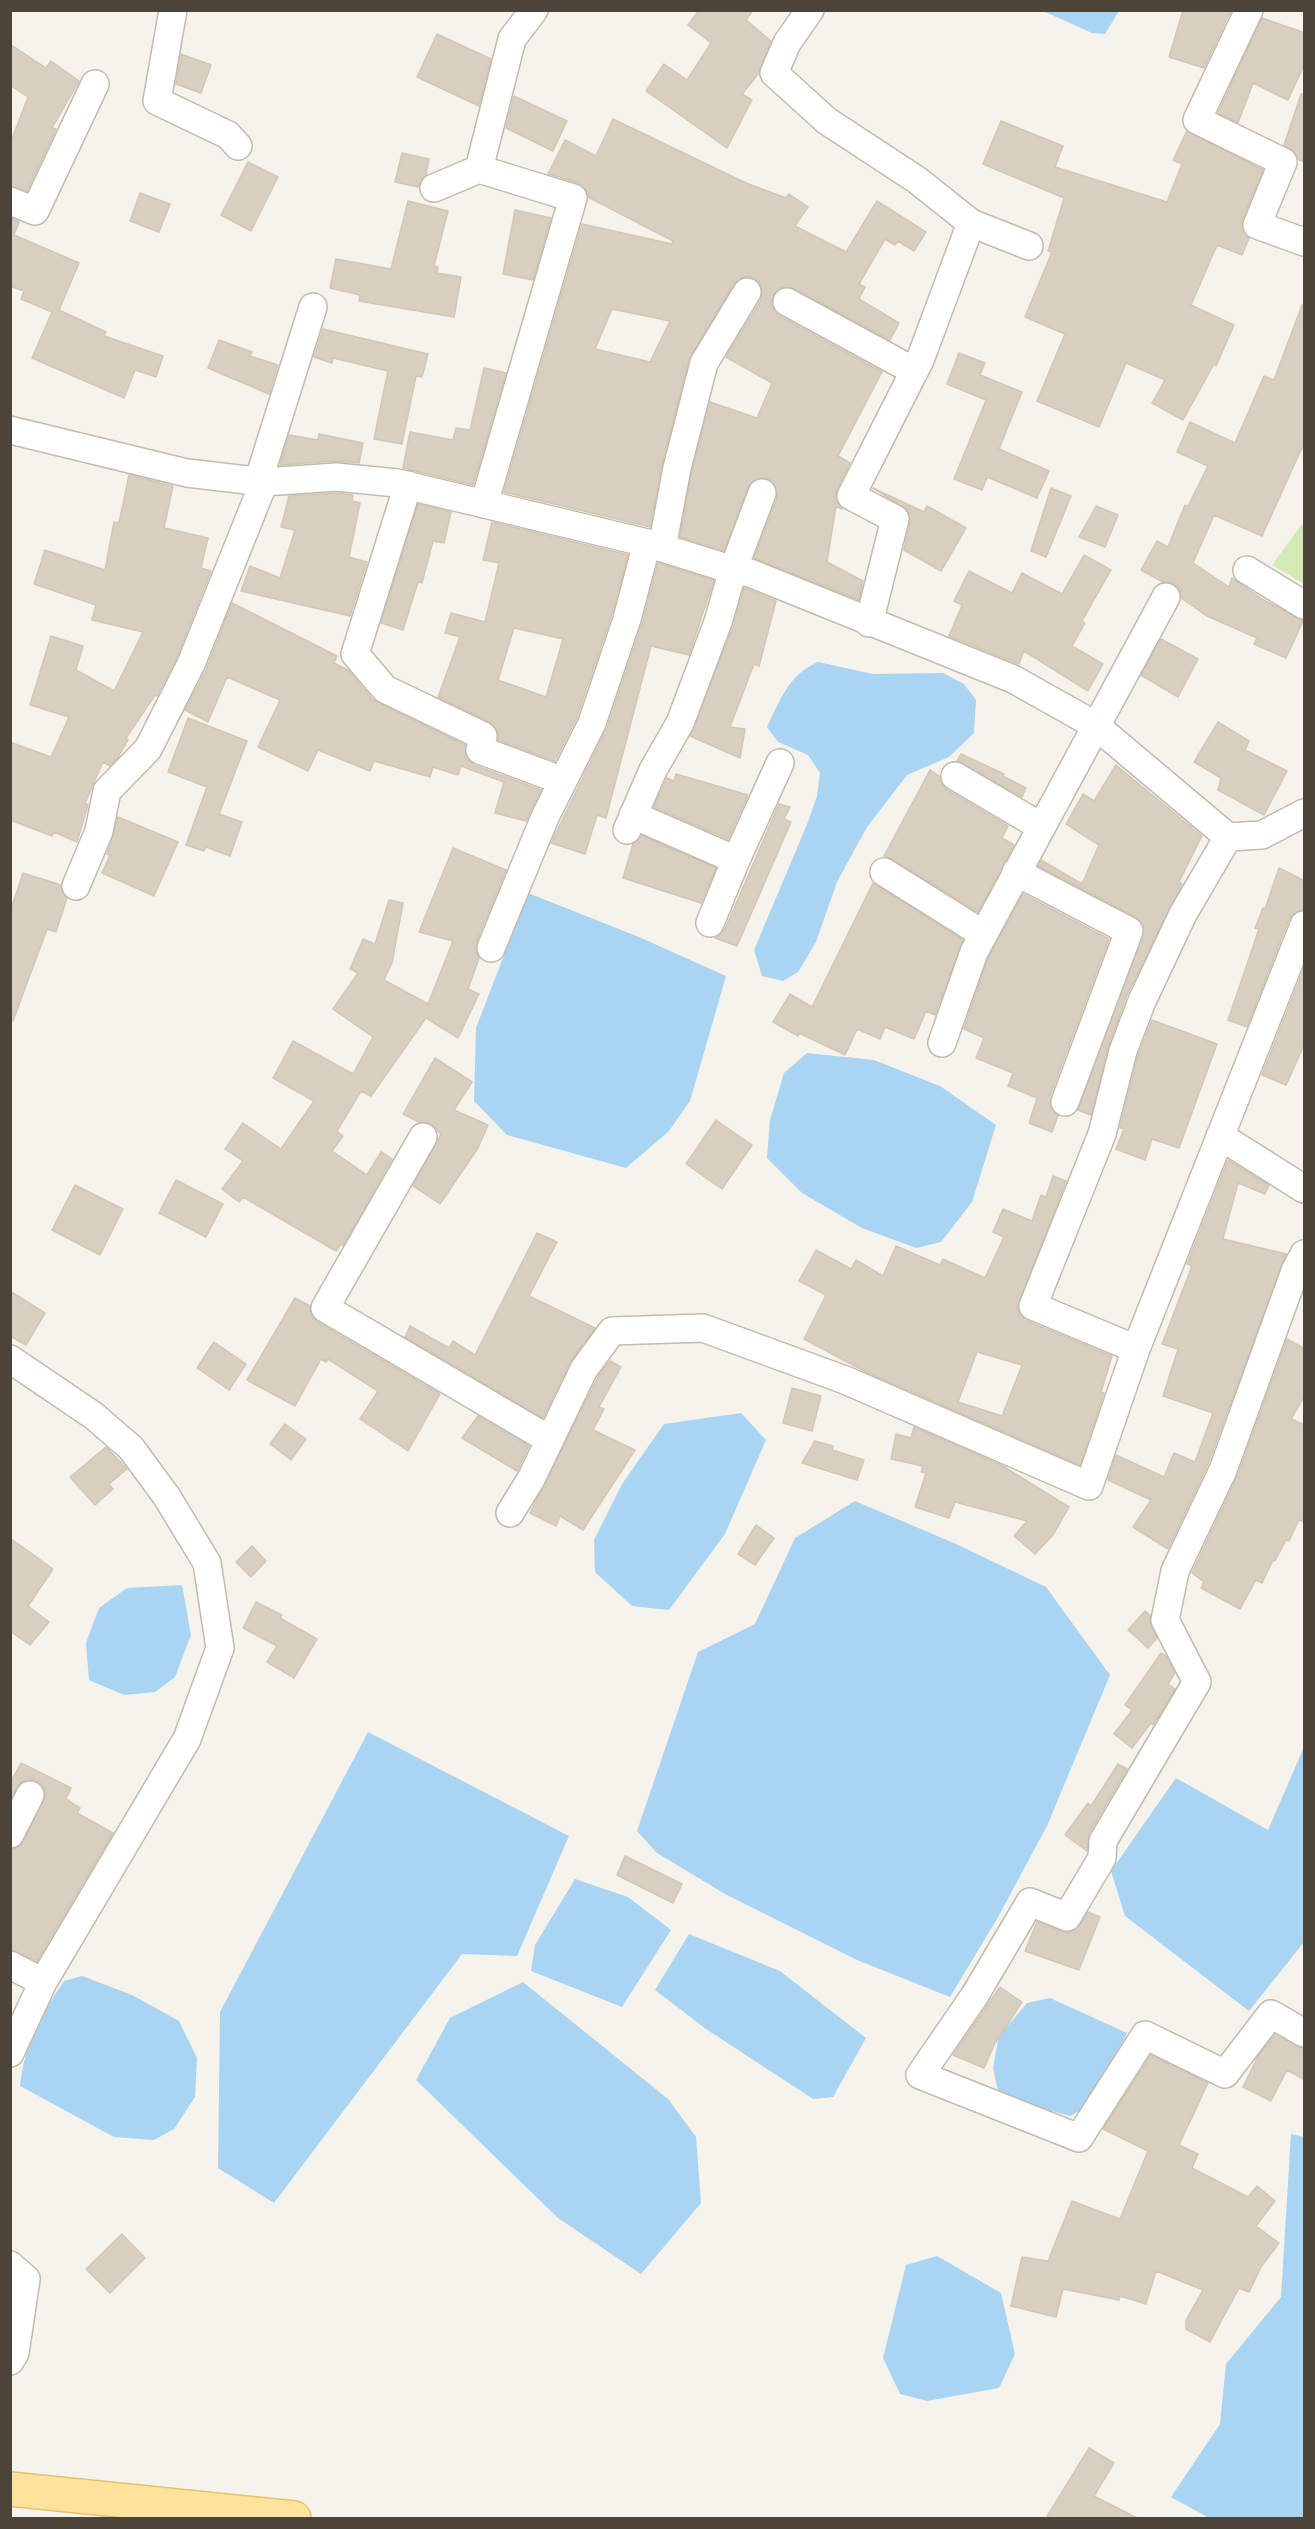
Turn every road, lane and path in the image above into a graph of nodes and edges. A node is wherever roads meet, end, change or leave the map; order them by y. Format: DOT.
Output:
graph roads {
  1 [pos="173,10"];
  2 [pos="534,10"];
  3 [pos="810,10"];
  4 [pos="1249,10"];
  5 [pos="95,84"];
  6 [pos="238,146"];
  7 [pos="479,169"];
  8 [pos="434,188"];
  9 [pos="10,201"];
  10 [pos="971,223"];
  11 [pos="1305,242"];
  12 [pos="1029,246"];
  13 [pos="747,292"];
  14 [pos="787,302"];
  15 [pos="313,307"];
  16 [pos="914,371"];
  17 [pos="10,430"];
  18 [pos="261,482"];
  19 [pos="408,485"];
  20 [pos="762,493"];
  21 [pos="484,504"];
  22 [pos="655,546"];
  23 [pos="733,570"];
  24 [pos="1247,570"];
  25 [pos="1166,597"];
  26 [pos="1305,605"];
  27 [pos="869,623"];
  28 [pos="1095,724"];
  29 [pos="780,763"];
  30 [pos="955,776"];
  31 [pos="563,781"];
  32 [pos="1305,813"];
  33 [pos="1040,826"];
  34 [pos="1228,837"];
  35 [pos="736,860"];
  36 [pos="884,872"];
  37 [pos="1016,872"];
  38 [pos="76,886"];
  39 [pos="710,923"];
  40 [pos="1305,925"];
  41 [pos="983,934"];
  42 [pos="491,948"];
  43 [pos="942,1043"];
  44 [pos="1065,1102"];
  45 [pos="1220,1136"];
  46 [pos="423,1137"];
  47 [pos="1305,1189"];
  48 [pos="1305,1254"];
  49 [pos="1136,1349"];
  50 [pos="10,1359"];
  51 [pos="550,1440"];
  52 [pos="510,1513"];
  53 [pos="30,1795"];
  54 [pos="10,1834"];
  55 [pos="10,1965"];
  56 [pos="43,1982"];
  57 [pos="1305,2033"];
  58 [pos="10,2053"];
  59 [pos="10,2265"];
  60 [pos="10,2361"];
  61 [pos="10,2489"];
  62 [pos="294,2518"];
  1 -- 6 [label="street"];
  2 -- 7 [label="street"];
  3 -- 10 [label="street"];
  4 -- 11 [label="street"];
  5 -- 9 [label="street"];
  7 -- 8 [label="street"];
  7 -- 21 [label="street"];
  10 -- 12 [label="street"];
  10 -- 16 [label="street"];
  13 -- 22 [label="street"];
  14 -- 16 [label="street"];
  15 -- 18 [label="street"];
  16 -- 27 [label="street"];
  17 -- 18 [label="street"];
  18 -- 19 [label="street"];
  18 -- 38 [label="street"];
  19 -- 21 [label="street"];
  19 -- 31 [label="street"];
  20 -- 23 [label="street"];
  21 -- 22 [label="street"];
  22 -- 23 [label="street"];
  22 -- 31 [label="street"];
  23 -- 27 [label="street"];
  23 -- 35 [label="street"];
  24 -- 26 [label="street"];
  25 -- 28 [label="street"];
  27 -- 28 [label="street"];
  28 -- 33 [label="street"];
  28 -- 34 [label="street"];
  29 -- 35 [label="street"];
  30 -- 33 [label="street"];
  31 -- 42 [label="street"];
  32 -- 34 [label="street"];
  33 -- 37 [label="street"];
  34 -- 49 [label="street"];
  35 -- 39 [label="street"];
  36 -- 41 [label="street"];
  37 -- 41 [label="street"];
  37 -- 44 [label="street"];
  40 -- 45 [label="street"];
  41 -- 43 [label="street"];
  45 -- 47 [label="street"];
  45 -- 49 [label="street"];
  46 -- 51 [label="street"];
  48 -- 57 [label="street"];
  49 -- 51 [label="street"];
  50 -- 56 [label="street"];
  51 -- 52 [label="street"];
  53 -- 54 [label="street"];
  55 -- 56 [label="street"];
  56 -- 58 [label="street"];
  59 -- 60 [label="street"];
  61 -- 62 [label="main road"];
}
